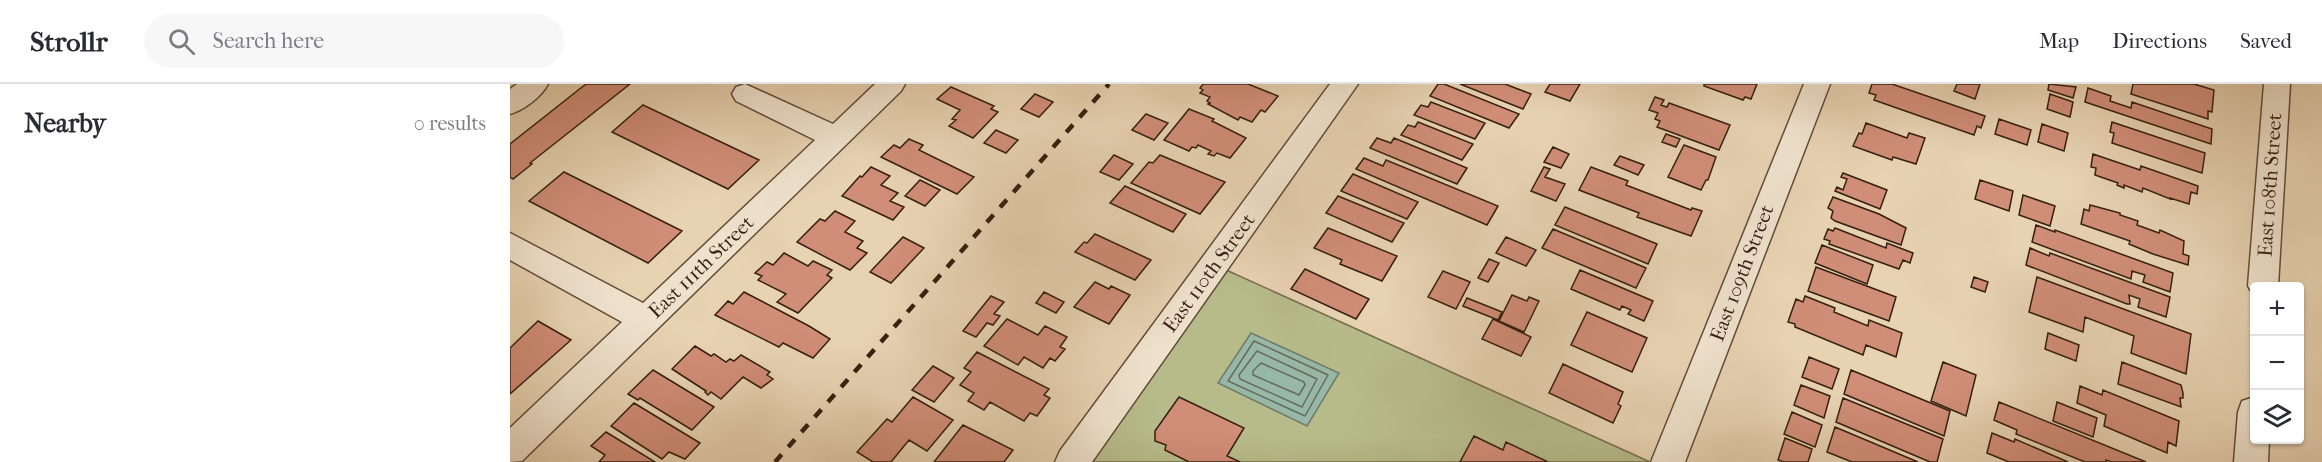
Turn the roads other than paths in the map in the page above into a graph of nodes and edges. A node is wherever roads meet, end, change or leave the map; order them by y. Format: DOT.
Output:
graph roads {
  1 [pos="535,84"];
  2 [pos="892,84"];
  3 [pos="1346,84"];
  4 [pos="1817,84"];
  5 [pos="2277,84"];
  6 [pos="745,94"];
  7 [pos="510,104"];
  8 [pos="836,138"];
  9 [pos="510,245"];
  10 [pos="2263,282"];
  11 [pos="646,320"];
  12 [pos="2252,444"];
  13 [pos="510,450"];
  14 [pos="1072,462"];
  15 [pos="1668,462"];
  16 [pos="2251,462"];
  1 -- 7 [label="street"];
  2 -- 8 [label="street, East 111th Street"];
  3 -- 14 [label="street, East 110th Street"];
  4 -- 15 [label="street, East 109th Street"];
  5 -- 10 [label="street, East 108th Street"];
  6 -- 8 [label="street"];
  8 -- 11 [label="street, East 111th Street"];
  9 -- 11 [label="street"];
  11 -- 13 [label="street, East 111th Street"];
  12 -- 16 [label="street"];
}
